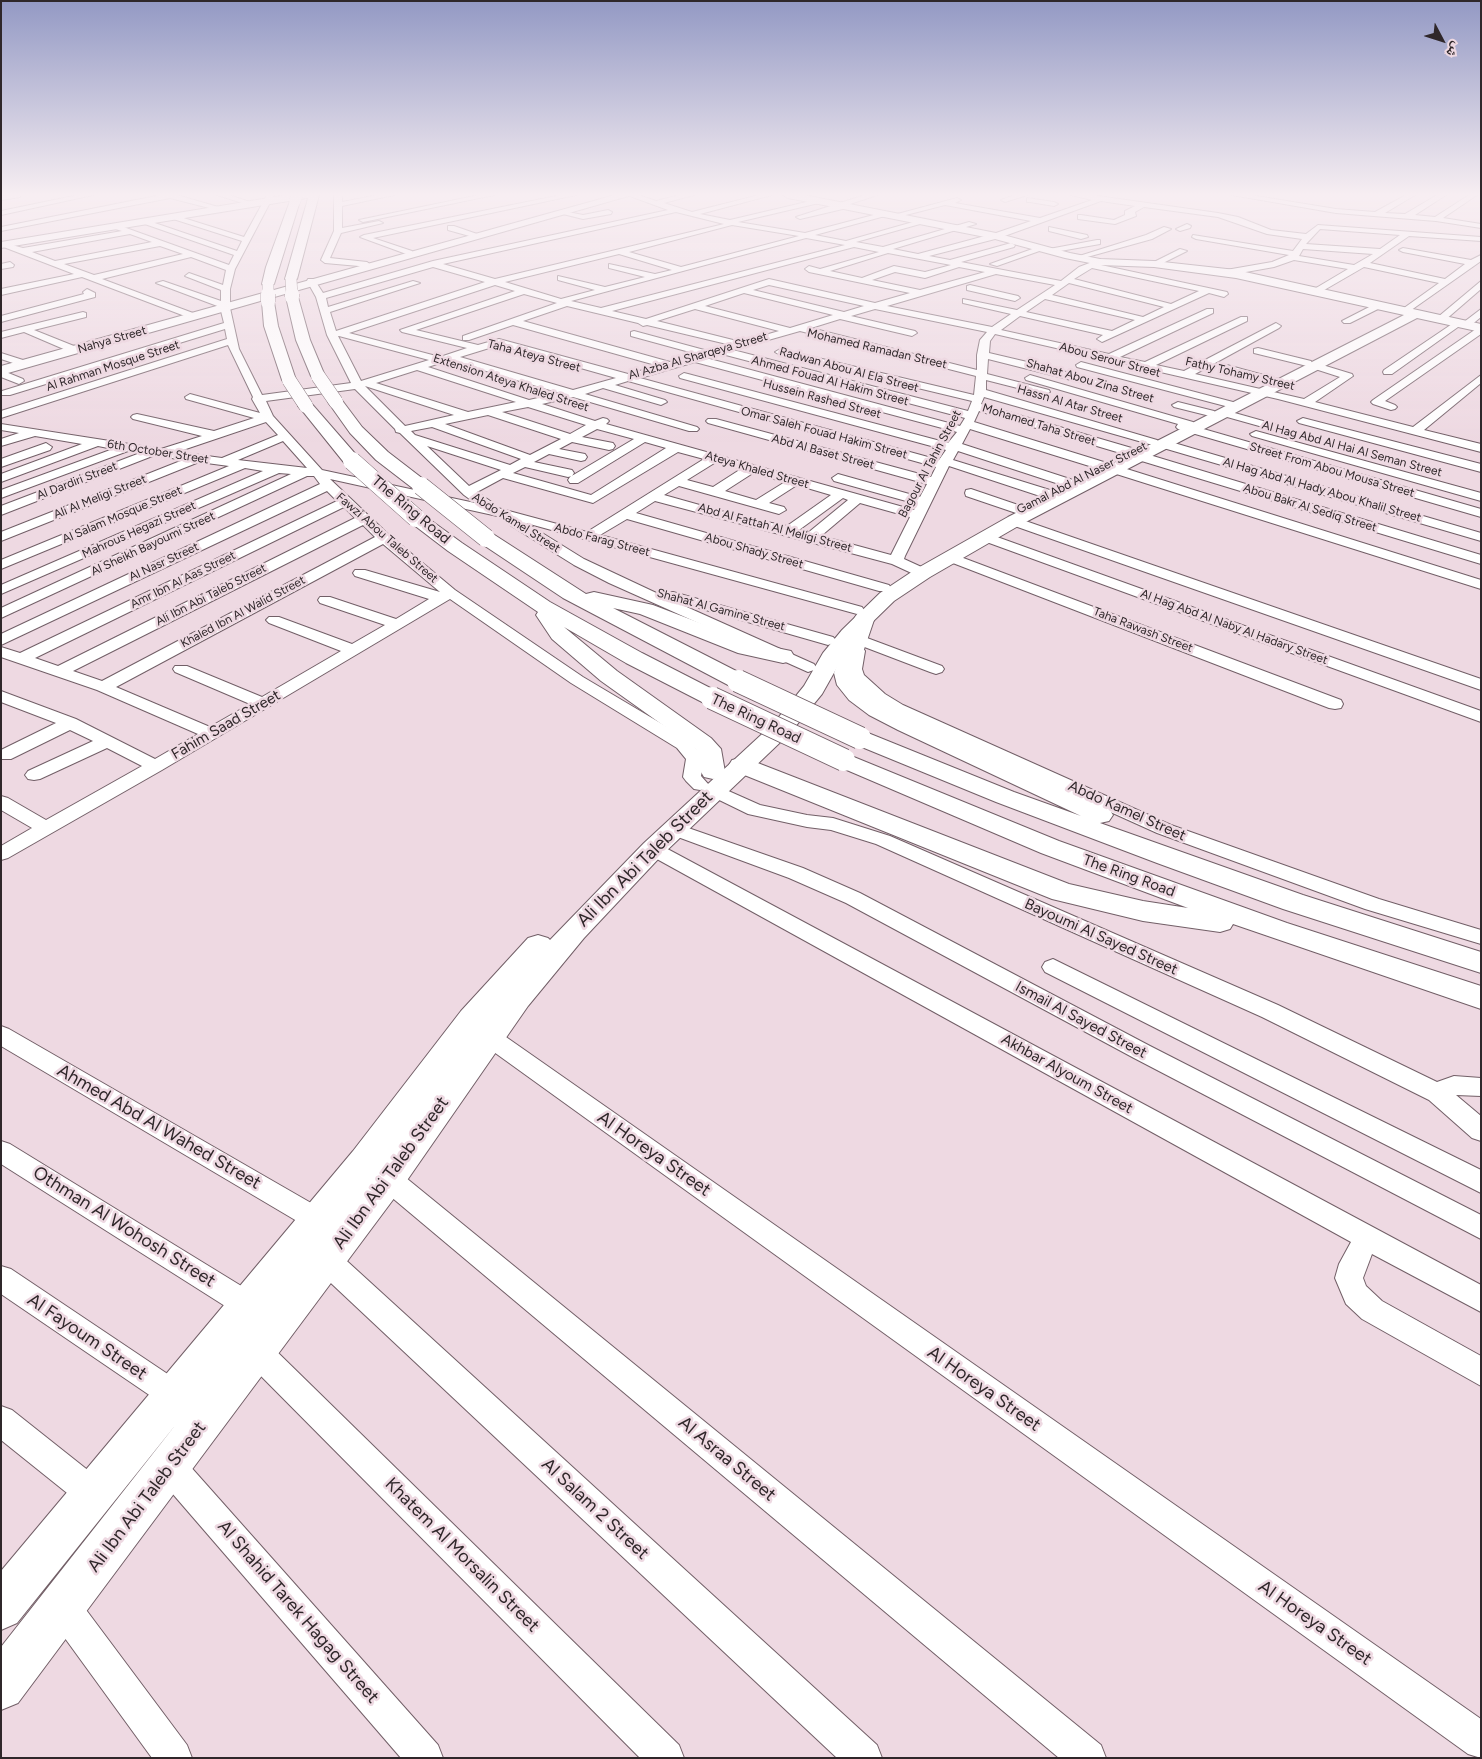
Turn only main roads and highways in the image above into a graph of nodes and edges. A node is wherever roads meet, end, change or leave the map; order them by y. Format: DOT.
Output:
graph roads {
  1 [pos="270,277"];
  2 [pos="291,277"];
  3 [pos="330,277"];
  4 [pos="332,277"];
  5 [pos="1266,277"];
  6 [pos="312,283"];
  7 [pos="226,306"];
  8 [pos="1407,312"];
  9 [pos="1461,325"];
  10 [pos="1480,333"];
  11 [pos="46,357"];
  12 [pos="1312,365"];
  13 [pos="1,367"];
  14 [pos="1,372"];
  15 [pos="1273,381"];
  16 [pos="1109,468"];
  17 [pos="1029,507"];
  18 [pos="918,571"];
  19 [pos="570,594"];
  20 [pos="543,606"];
  21 [pos="866,612"];
  22 [pos="783,656"];
  23 [pos="806,682"];
  24 [pos="717,778"];
  25 [pos="1167,857"];
  26 [pos="1277,930"];
  27 [pos="1481,963"];
  28 [pos="1481,998"];
  29 [pos="377,1170"];
  30 [pos="1,1607"];
  31 [pos="1,1686"];
  1 -- 20 [label="main road, The Ring Road, bridge"];
  2 -- 19 [label="main road, The Ring Road, bridge"];
  3 -- 6 [label="main road, Nahya Street"];
  4 -- 6 [label="main road, Nahya Street"];
  5 -- 8 [label="main road"];
  6 -- 7 [label="main road, Nahya Street"];
  7 -- 11 [label="main road, Nahya Street"];
  7 -- 11 [label="main road, Nahya Street"];
  8 -- 9 [label="main road"];
  8 -- 9 [label="main road"];
  8 -- 12 [label="main road, Gamal Abd Al Naser Street"];
  9 -- 10 [label="main road"];
  11 -- 13 [label="main road, Nahya Street"];
  11 -- 14 [label="main road, Nahya Street"];
  12 -- 15 [label="main road, Gamal Abd Al Naser Street"];
  12 -- 15 [label="main road, Gamal Abd Al Naser Street"];
  15 -- 16 [label="main road, Gamal Abd Al Naser Street"];
  16 -- 17 [label="main road, Gamal Abd Al Naser Street"];
  16 -- 17 [label="main road, Gamal Abd Al Naser Street"];
  17 -- 18 [label="main road, Gamal Abd Al Naser Street"];
  17 -- 18 [label="main road, Gamal Abd Al Naser Street"];
  18 -- 21 [label="main road, Gamal Abd Al Naser Street"];
  18 -- 21 [label="main road, Gamal Abd Al Naser Street"];
  19 -- 22 [label="main road"];
  19 -- 25 [label="main road, The Ring Road, bridge"];
  20 -- 24 [label="main road"];
  20 -- 26 [label="main road, The Ring Road, bridge"];
  21 -- 23 [label="main road, Gamal Abd Al Naser Street"];
  21 -- 23 [label="main road, Gamal Abd Al Naser Street"];
  21 -- 25 [label="main road"];
  23 -- 24 [label="main road, Ali Ibn Abi Taleb Street"];
  24 -- 26 [label="main road"];
  24 -- 29 [label="main road, Ali Ibn Abi Taleb Street"];
  24 -- 29 [label="main road, Ali Ibn Abi Taleb Street"];
  25 -- 27 [label="main road, The Ring Road"];
  26 -- 28 [label="main road, The Ring Road"];
  29 -- 30 [label="main road, Ali Ibn Abi Taleb Street"];
  29 -- 31 [label="main road, Ali Ibn Abi Taleb Street"];
}
